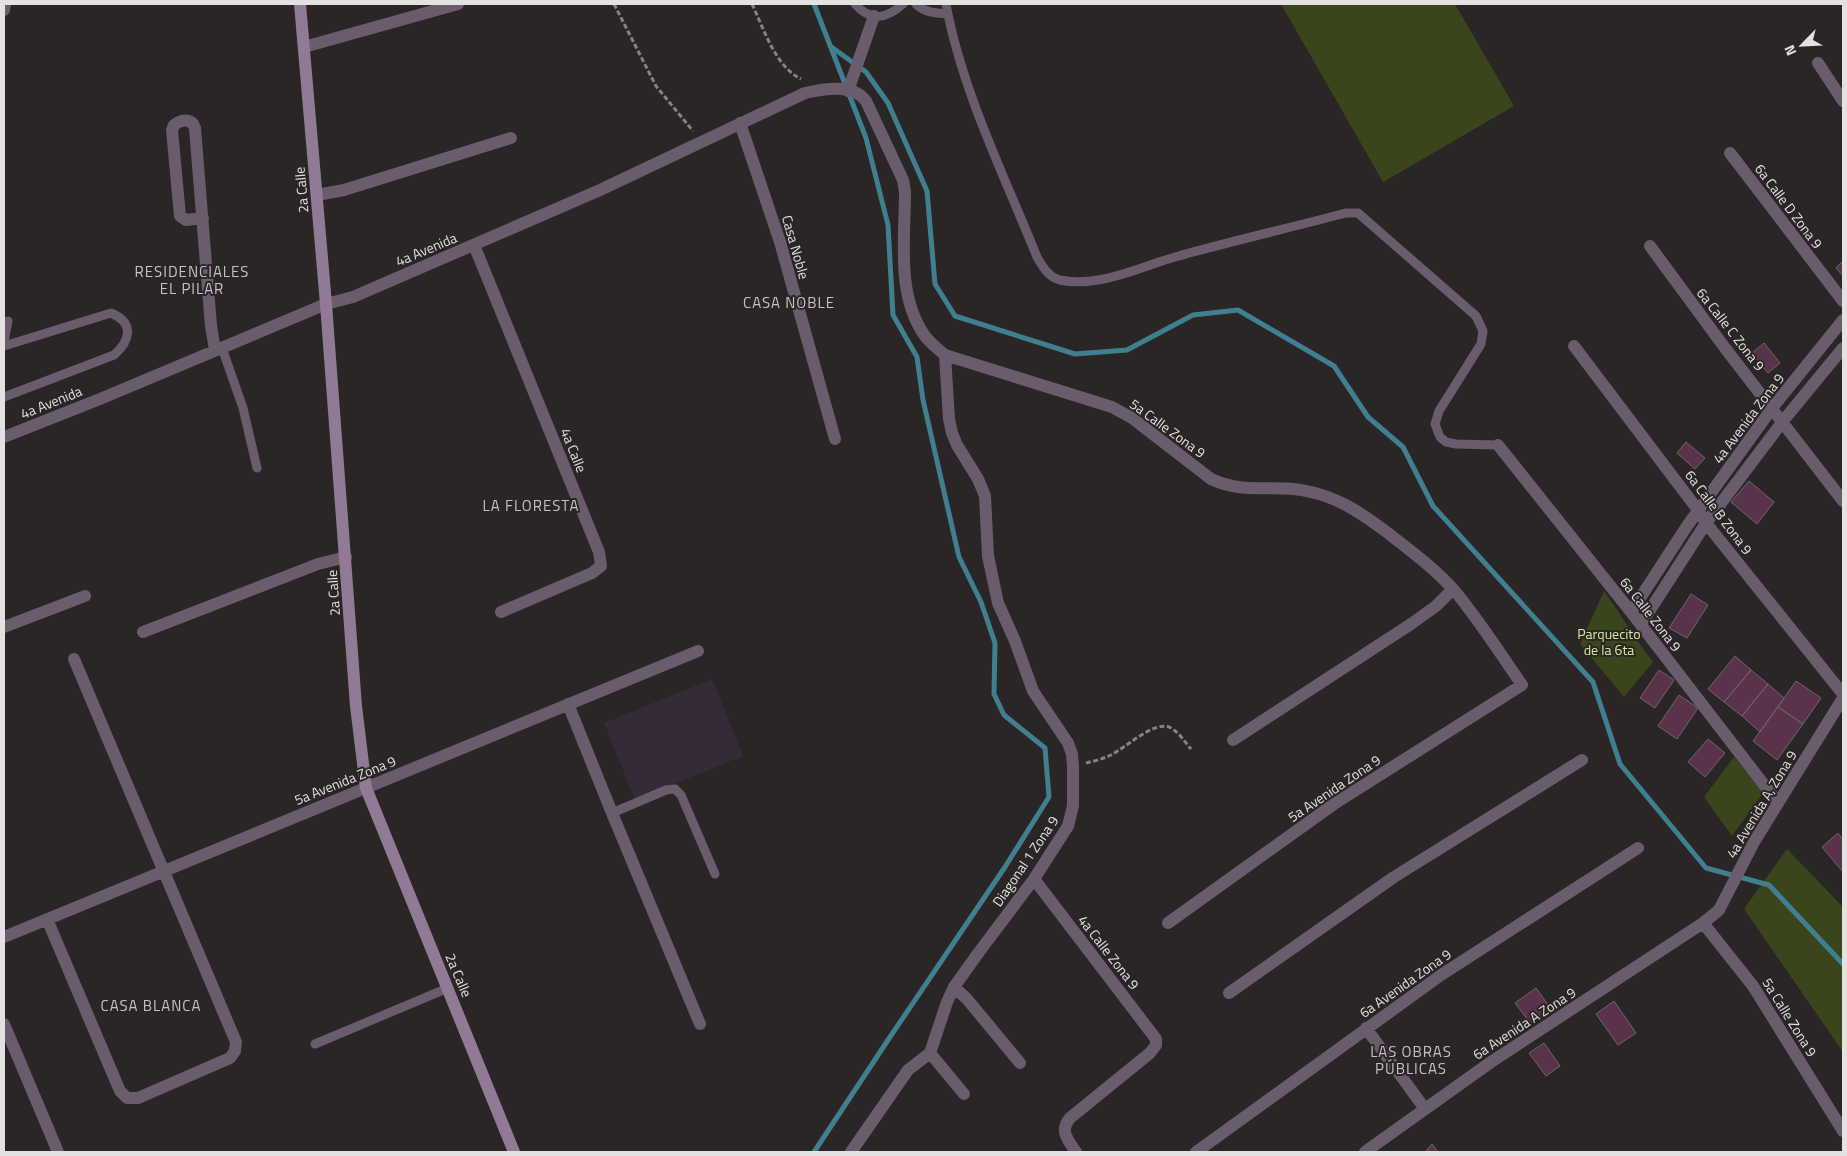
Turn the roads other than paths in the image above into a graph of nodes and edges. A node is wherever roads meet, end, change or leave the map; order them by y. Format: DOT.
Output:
graph roads {
  1 [pos="4,4"];
  2 [pos="300,4"];
  3 [pos="458,4"];
  4 [pos="855,4"];
  5 [pos="903,4"];
  6 [pos="916,4"];
  7 [pos="946,4"];
  8 [pos="4,10"];
  9 [pos="948,14"];
  10 [pos="874,16"];
  11 [pos="304,47"];
  12 [pos="1818,63"];
  13 [pos="847,91"];
  14 [pos="1843,101"];
  15 [pos="740,123"];
  16 [pos="512,138"];
  17 [pos="1730,153"];
  18 [pos="317,195"];
  19 [pos="203,218"];
  20 [pos="474,245"];
  21 [pos="1650,246"];
  22 [pos="1843,301"];
  23 [pos="326,304"];
  24 [pos="1843,320"];
  25 [pos="8,321"];
  26 [pos="4,341"];
  27 [pos="4,346"];
  28 [pos="1574,346"];
  29 [pos="1843,348"];
  30 [pos="219,349"];
  31 [pos="945,355"];
  32 [pos="4,398"];
  33 [pos="1773,407"];
  34 [pos="1783,421"];
  35 [pos="4,437"];
  36 [pos="835,438"];
  37 [pos="1498,445"];
  38 [pos="257,468"];
  39 [pos="1843,501"];
  40 [pos="1698,510"];
  41 [pos="1706,523"];
  42 [pos="346,557"];
  43 [pos="1453,589"];
  44 [pos="85,596"];
  45 [pos="501,612"];
  46 [pos="1631,612"];
  47 [pos="1640,624"];
  48 [pos="4,627"];
  49 [pos="143,632"];
  50 [pos="698,651"];
  51 [pos="74,658"];
  52 [pos="1522,685"];
  53 [pos="1843,694"];
  54 [pos="1843,698"];
  55 [pos="568,704"];
  56 [pos="1232,740"];
  57 [pos="1582,760"];
  58 [pos="366,788"];
  59 [pos="1778,803"];
  60 [pos="612,813"];
  61 [pos="1638,848"];
  62 [pos="163,871"];
  63 [pos="715,874"];
  64 [pos="1034,879"];
  65 [pos="47,919"];
  66 [pos="1168,923"];
  67 [pos="1704,924"];
  68 [pos="4,937"];
  69 [pos="954,987"];
  70 [pos="448,988"];
  71 [pos="1229,993"];
  72 [pos="4,1024"];
  73 [pos="700,1024"];
  74 [pos="1366,1028"];
  75 [pos="316,1044"];
  76 [pos="930,1053"];
  77 [pos="1020,1063"];
  78 [pos="964,1094"];
  79 [pos="1425,1109"];
  80 [pos="1843,1131"];
  81 [pos="58,1152"];
  82 [pos="514,1152"];
  83 [pos="851,1152"];
  84 [pos="1076,1152"];
  85 [pos="1196,1152"];
  86 [pos="1365,1152"];
  1 -- 8 [label="street"];
  2 -- 11 [label="street, 2a Calle"];
  3 -- 11 [label="street"];
  4 -- 10 [label="lane"];
  5 -- 10 [label="lane"];
  6 -- 9 [label="lane"];
  7 -- 9 [label="lane"];
  9 -- 37 [label="lane"];
  10 -- 13 [label="street"];
  11 -- 18 [label="street, 2a Calle"];
  12 -- 14 [label="street"];
  13 -- 15 [label="street, 4a Avenida"];
  13 -- 31 [label="street, 5a Calle Zona 9"];
  15 -- 20 [label="street, 4a Avenida"];
  15 -- 36 [label="street, Casa Noble"];
  16 -- 18 [label="street"];
  17 -- 22 [label="street, 6a Calle D Zona 9"];
  18 -- 23 [label="street, 2a Calle"];
  19 -- 19 [label="street"];
  19 -- 30 [label="street"];
  20 -- 23 [label="street, 4a Avenida"];
  20 -- 45 [label="street, 4a Calle"];
  21 -- 33 [label="street, 6a Calle C Zona 9"];
  23 -- 30 [label="street, 4a Avenida"];
  23 -- 42 [label="street, 2a Calle"];
  24 -- 33 [label="street, 4a Avenida Zona 9"];
  25 -- 26 [label="lane"];
  27 -- 32 [label="lane"];
  28 -- 40 [label="street, 6a Calle B Zona 9"];
  29 -- 34 [label="street"];
  30 -- 35 [label="street, 4a Avenida"];
  30 -- 38 [label="lane"];
  31 -- 43 [label="street, 5a Calle Zona 9"];
  31 -- 64 [label="street, Diagonal 1 Zona 9"];
  33 -- 34 [label="street, 6a Calle C Zona 9"];
  33 -- 40 [label="street, 4a Avenida Zona 9"];
  34 -- 39 [label="street, 6a Calle C Zona 9"];
  34 -- 41 [label="street"];
  37 -- 46 [label="street, 6a Calle Zona 9"];
  40 -- 41 [label="street, 6a Calle B Zona 9"];
  40 -- 46 [label="street, 4a Avenida Zona 9"];
  41 -- 47 [label="street"];
  41 -- 53 [label="street, 6a Calle B Zona 9"];
  42 -- 49 [label="street"];
  42 -- 58 [label="street, 2a Calle"];
  43 -- 52 [label="street, 5a Calle Zona 9"];
  43 -- 56 [label="street"];
  44 -- 48 [label="street"];
  46 -- 47 [label="street, 6a Calle Zona 9"];
  47 -- 59 [label="street, 6a Calle Zona 9"];
  50 -- 55 [label="street, 5a Avenida Zona 9"];
  51 -- 62 [label="street"];
  52 -- 66 [label="street, 5a Avenida Zona 9"];
  54 -- 59 [label="street, 4a Avenida A, Zona 9"];
  55 -- 58 [label="street, 5a Avenida Zona 9"];
  55 -- 60 [label="street"];
  57 -- 71 [label="street"];
  58 -- 62 [label="street, 5a Avenida Zona 9"];
  58 -- 70 [label="street, 2a Calle"];
  59 -- 67 [label="street, 4a Avenida A, Zona 9"];
  60 -- 63 [label="lane"];
  60 -- 73 [label="street"];
  61 -- 74 [label="street, 6a Avenida Zona 9"];
  62 -- 65 [label="street, 5a Avenida Zona 9"];
  62 -- 65 [label="street"];
  64 -- 69 [label="street, Diagonal 1 Zona 9"];
  64 -- 84 [label="street, 4a Calle Zona 9"];
  65 -- 68 [label="street, 5a Avenida Zona 9"];
  67 -- 79 [label="street, 6a Avenida A Zona 9"];
  67 -- 80 [label="street, 5a Calle Zona 9"];
  69 -- 76 [label="street, Diagonal 1 Zona 9"];
  69 -- 77 [label="street"];
  70 -- 75 [label="lane"];
  70 -- 82 [label="street, 2a Calle"];
  72 -- 81 [label="street"];
  74 -- 79 [label="street"];
  74 -- 85 [label="street, 6a Avenida Zona 9"];
  76 -- 78 [label="street"];
  76 -- 83 [label="street"];
  79 -- 86 [label="street, 6a Avenida A Zona 9"];
}
